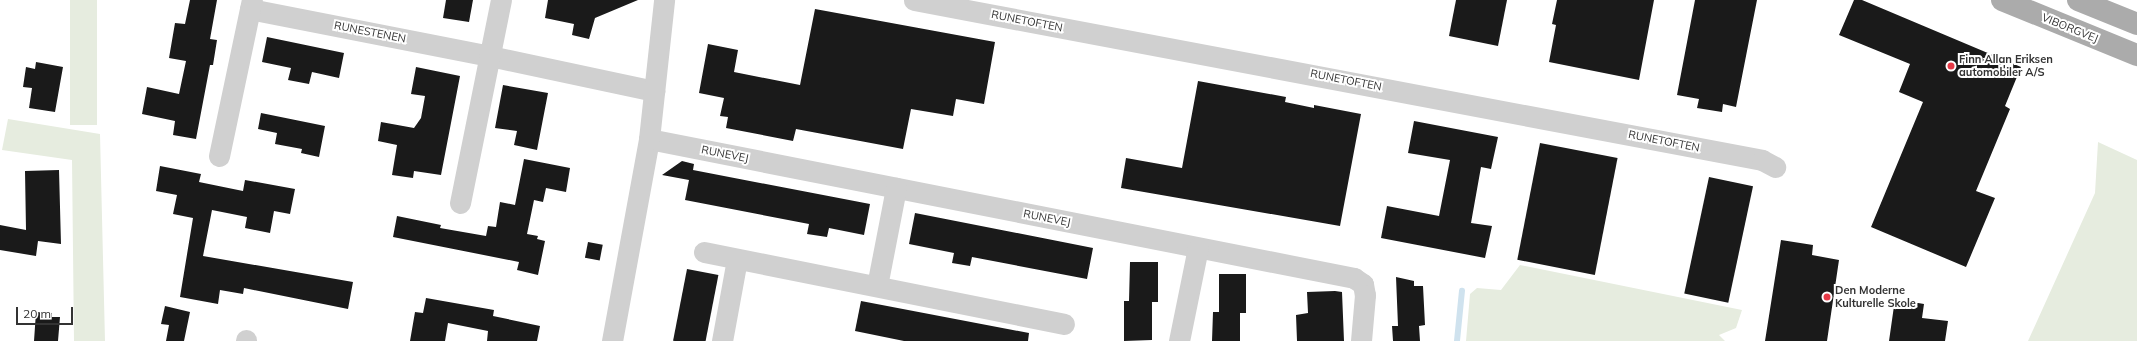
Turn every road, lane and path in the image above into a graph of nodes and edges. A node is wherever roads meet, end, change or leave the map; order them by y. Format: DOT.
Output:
graph roads {
  1 [pos="501,0"];
  2 [pos="664,0"];
  3 [pos="914,0"];
  4 [pos="2002,0"];
  5 [pos="2078,0"];
  6 [pos="251,4"];
  7 [pos="2137,24"];
  8 [pos="2137,55"];
  9 [pos="490,56"];
  10 [pos="654,91"];
  11 [pos="649,139"];
  12 [pos="219,156"];
  13 [pos="1775,168"];
  14 [pos="896,188"];
  15 [pos="460,203"];
  16 [pos="1198,248"];
  17 [pos="704,252"];
  18 [pos="737,259"];
  19 [pos="877,286"];
  20 [pos="1064,324"];
  21 [pos="612,341"];
  22 [pos="724,341"];
  23 [pos="1179,341"];
  24 [pos="1361,341"];
  1 -- 9 [label="street"];
  2 -- 10 [label="street"];
  3 -- 13 [label="street, RUNETOFTEN"];
  4 -- 8 [label="main road, VIBORGVEJ"];
  5 -- 7 [label="main road"];
  6 -- 9 [label="street, RUNESTENEN"];
  6 -- 12 [label="street, RUNESTENEN"];
  9 -- 10 [label="street, RUNESTENEN"];
  9 -- 15 [label="street"];
  10 -- 11 [label="street"];
  11 -- 14 [label="street, RUNEVEJ"];
  11 -- 21 [label="street"];
  14 -- 16 [label="street, RUNEVEJ"];
  14 -- 19 [label="street"];
  16 -- 23 [label="street"];
  16 -- 24 [label="street, RUNEVEJ"];
  17 -- 18 [label="street"];
  18 -- 19 [label="street"];
  18 -- 22 [label="street"];
  19 -- 20 [label="street"];
}
